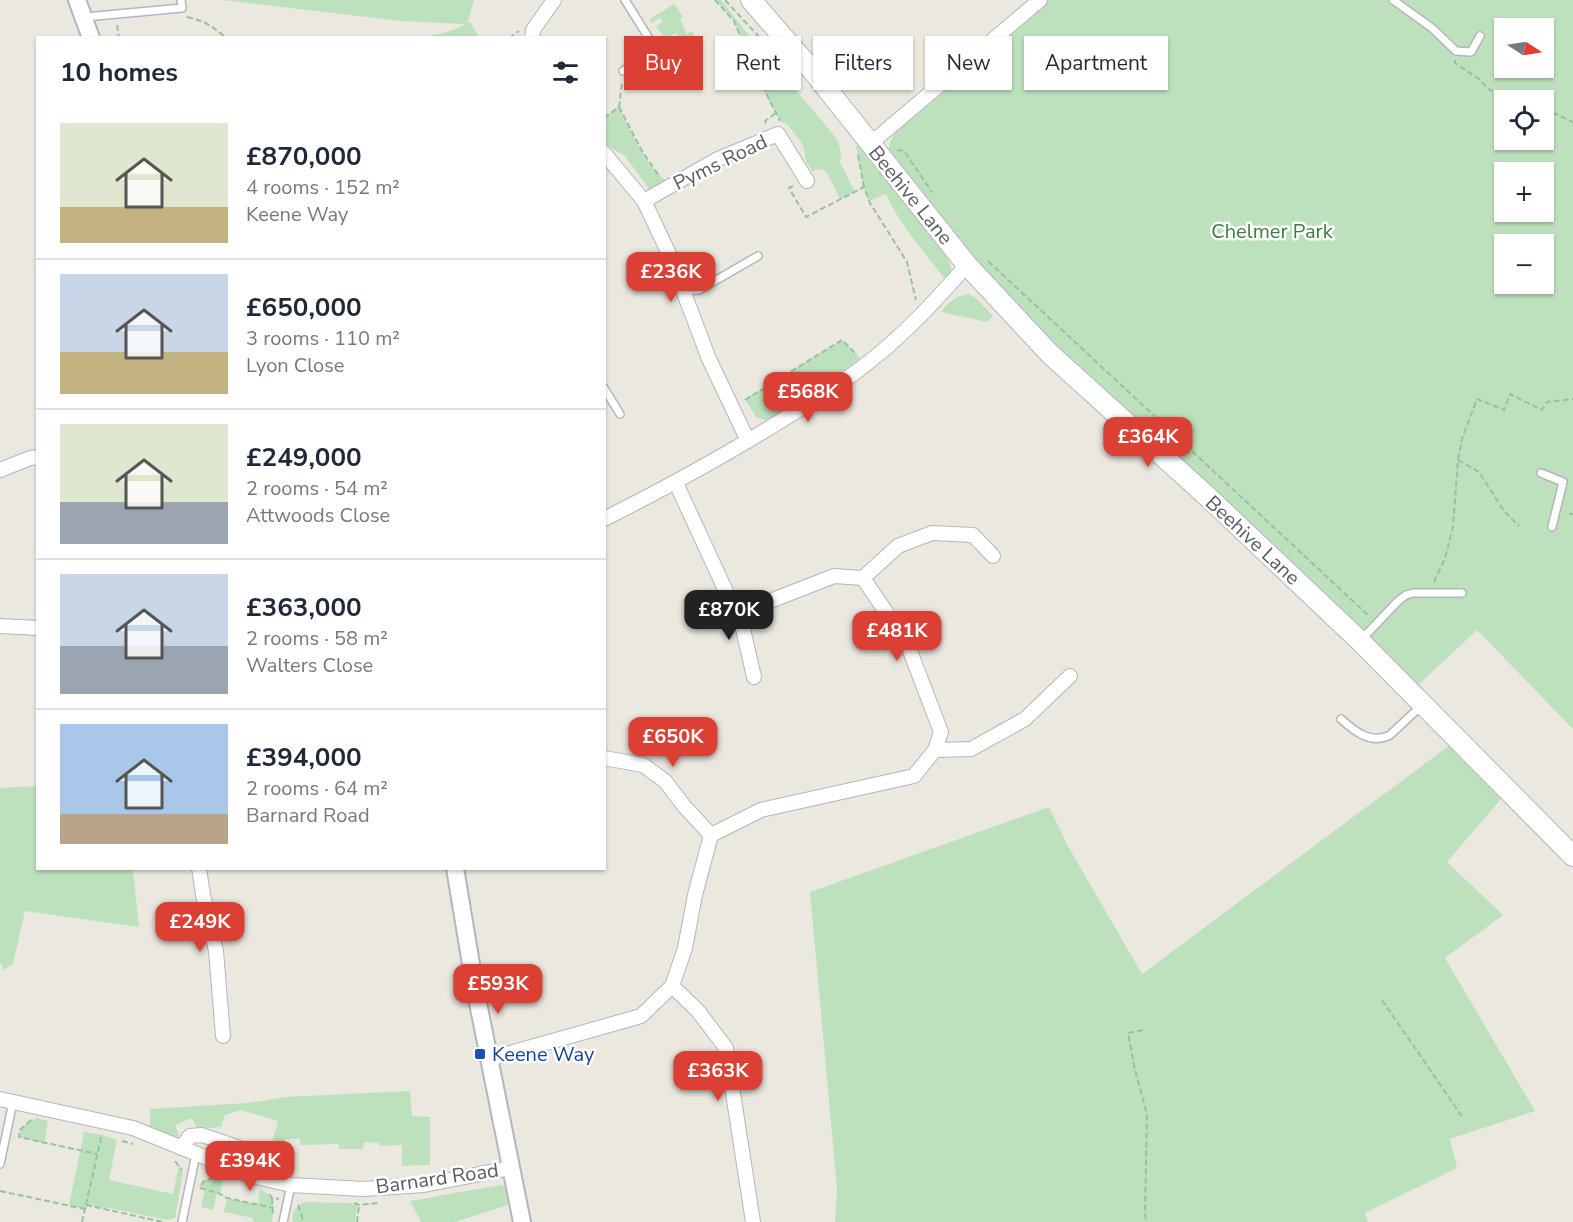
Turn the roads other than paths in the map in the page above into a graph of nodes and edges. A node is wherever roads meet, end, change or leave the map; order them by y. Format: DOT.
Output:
graph roads {
  1 [pos="77,0"];
  2 [pos="181,0"];
  3 [pos="554,0"];
  4 [pos="625,0"];
  5 [pos="751,0"];
  6 [pos="1040,0"];
  7 [pos="1393,0"];
  8 [pos="82,18"];
  9 [pos="90,36"];
  10 [pos="532,36"];
  11 [pos="1480,36"];
  12 [pos="623,71"];
  13 [pos="868,141"];
  14 [pos="606,155"];
  15 [pos="807,181"];
  16 [pos="644,201"];
  17 [pos="758,256"];
  18 [pos="976,262"];
  19 [pos="683,291"];
  20 [pos="606,391"];
  21 [pos="620,414"];
  22 [pos="748,441"];
  23 [pos="36,457"];
  24 [pos="0,470"];
  25 [pos="1541,473"];
  26 [pos="676,483"];
  27 [pos="606,518"];
  28 [pos="1552,527"];
  29 [pos="993,556"];
  30 [pos="863,578"];
  31 [pos="1405,588"];
  32 [pos="1462,593"];
  33 [pos="1403,597"];
  34 [pos="743,601"];
  35 [pos="0,626"];
  36 [pos="36,628"];
  37 [pos="1360,641"];
  38 [pos="1070,676"];
  39 [pos="754,677"];
  40 [pos="1423,704"];
  41 [pos="1341,719"];
  42 [pos="935,750"];
  43 [pos="606,758"];
  44 [pos="711,835"];
  45 [pos="1573,856"];
  46 [pos="199,870"];
  47 [pos="455,870"];
  48 [pos="672,986"];
  49 [pos="223,1036"];
  50 [pos="489,1059"];
  51 [pos="7,1100"];
  52 [pos="180,1148"];
  53 [pos="196,1154"];
  54 [pos="0,1164"];
  55 [pos="510,1168"];
  56 [pos="258,1177"];
  57 [pos="291,1185"];
  58 [pos="182,1222"];
  59 [pos="284,1222"];
  60 [pos="522,1222"];
  61 [pos="753,1222"];
  1 -- 8 [label="street"];
  2 -- 8 [label="lane"];
  3 -- 10 [label="street"];
  4 -- 12 [label="lane"];
  5 -- 13 [label="main road, Beehive Lane"];
  6 -- 13 [label="street"];
  7 -- 11 [label="lane"];
  8 -- 9 [label="street"];
  13 -- 18 [label="main road, Beehive Lane"];
  14 -- 16 [label="street"];
  15 -- 16 [label="street, Pyms Road"];
  16 -- 19 [label="street"];
  17 -- 19 [label="lane"];
  18 -- 22 [label="street"];
  18 -- 37 [label="main road, Beehive Lane"];
  19 -- 22 [label="street"];
  20 -- 21 [label="lane"];
  22 -- 26 [label="street"];
  23 -- 24 [label="street"];
  25 -- 28 [label="lane"];
  26 -- 27 [label="street"];
  26 -- 34 [label="street"];
  29 -- 30 [label="street"];
  30 -- 34 [label="street"];
  30 -- 42 [label="street"];
  31 -- 33 [label="lane"];
  32 -- 33 [label="lane"];
  33 -- 37 [label="lane"];
  34 -- 39 [label="street"];
  35 -- 36 [label="street"];
  37 -- 40 [label="main road, Beehive Lane"];
  38 -- 42 [label="street"];
  40 -- 41 [label="lane"];
  40 -- 45 [label="main road, Beehive Lane"];
  42 -- 44 [label="street"];
  43 -- 44 [label="street"];
  44 -- 48 [label="street"];
  46 -- 49 [label="street"];
  47 -- 50 [label="street"];
  48 -- 50 [label="street"];
  48 -- 61 [label="street"];
  50 -- 55 [label="street"];
  51 -- 52 [label="street, Barnard Road"];
  51 -- 54 [label="lane, Barnard Road"];
  52 -- 53 [label="street, Barnard Road"];
  52 -- 56 [label="street"];
  53 -- 56 [label="street, Barnard Road"];
  53 -- 58 [label="lane"];
  55 -- 57 [label="street, Barnard Road"];
  55 -- 60 [label="street"];
  56 -- 57 [label="street, Barnard Road"];
  57 -- 59 [label="lane"];
}
